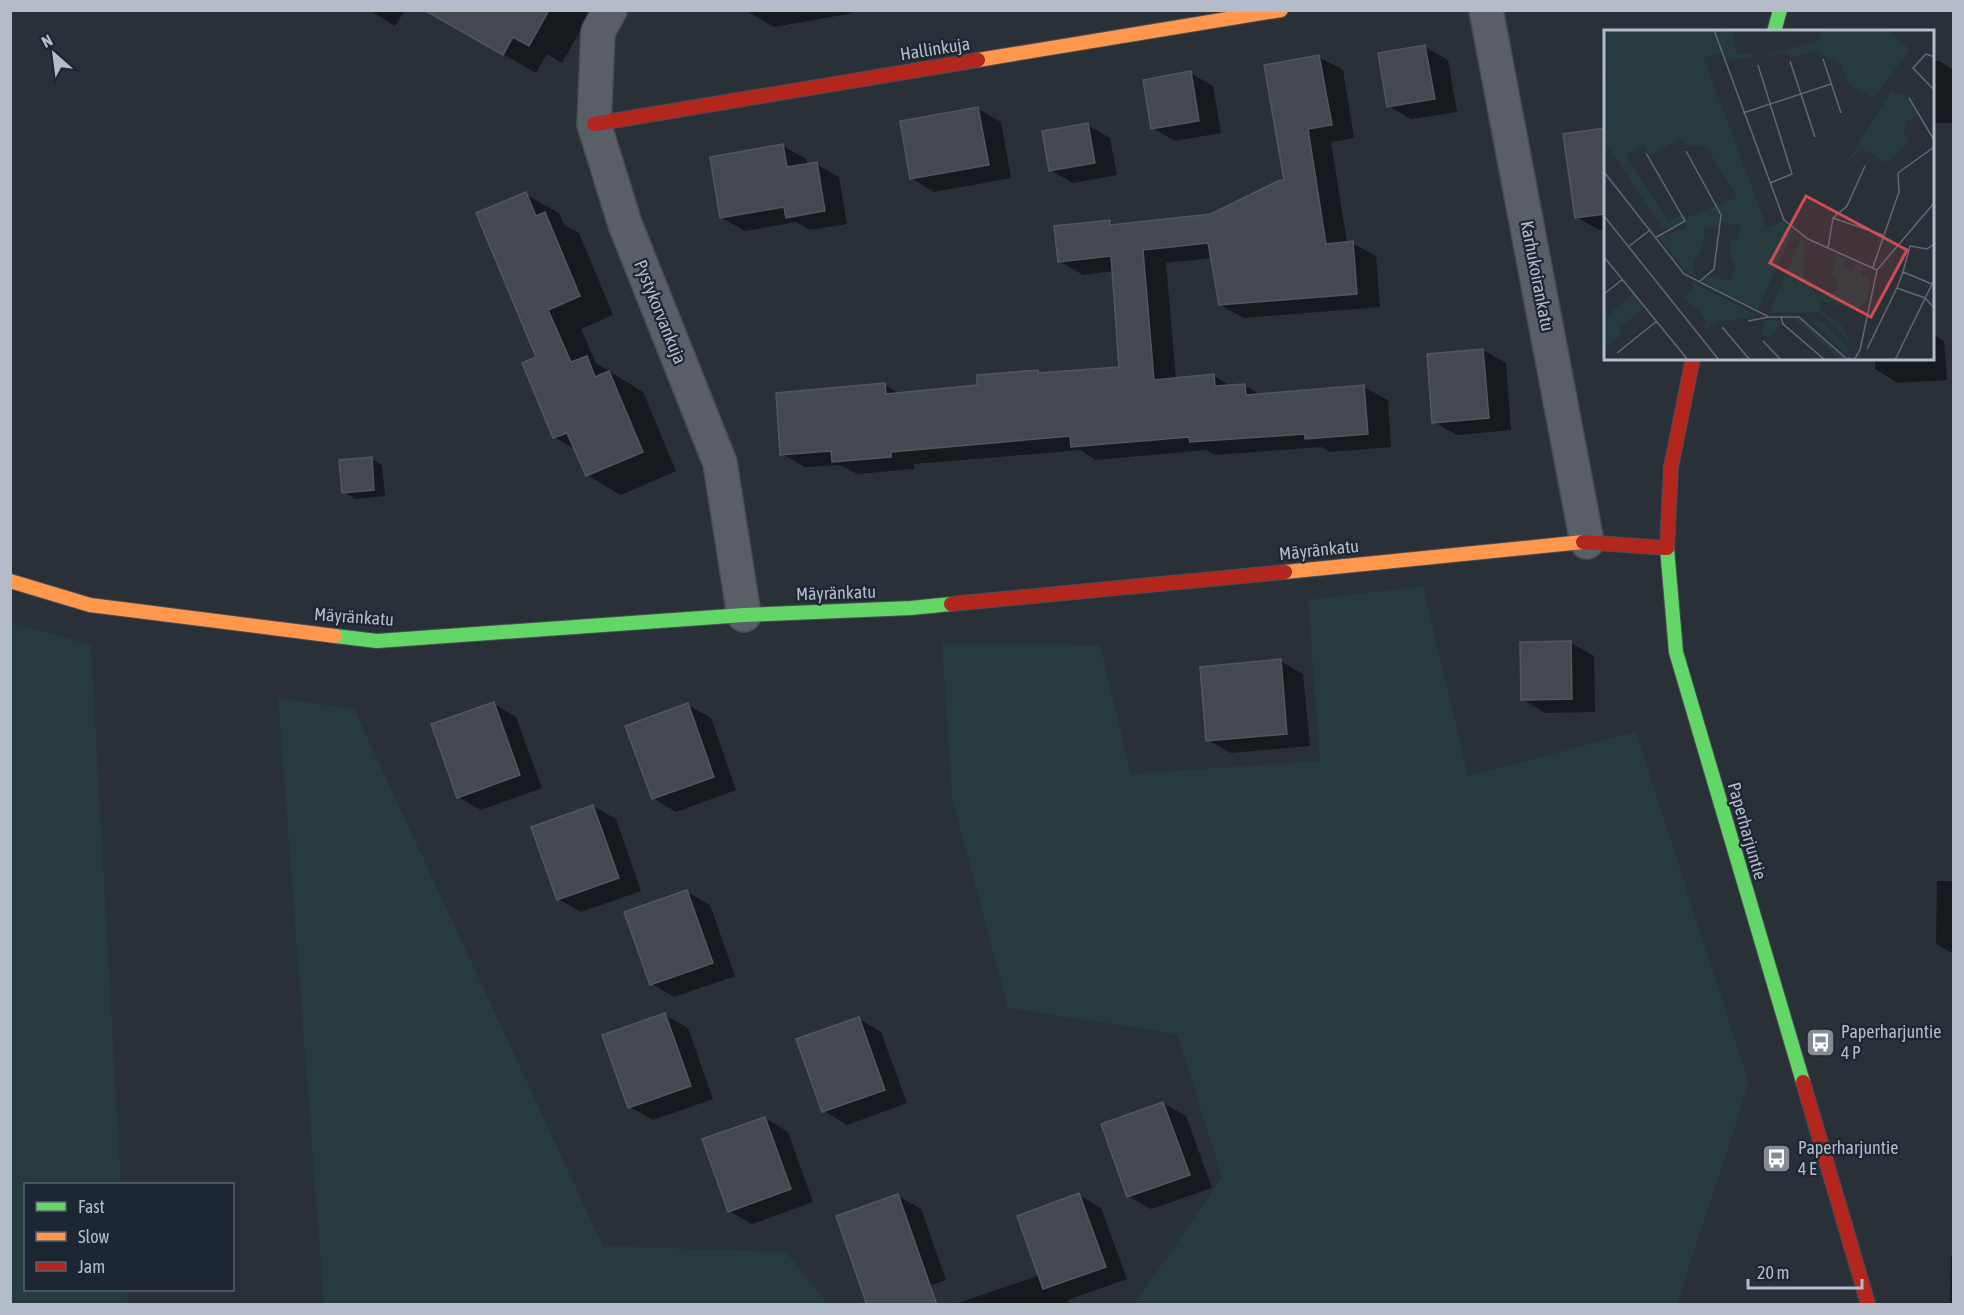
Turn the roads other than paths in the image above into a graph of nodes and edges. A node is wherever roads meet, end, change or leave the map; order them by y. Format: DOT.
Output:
graph roads {
  1 [pos="610,10"];
  2 [pos="1281,10"];
  3 [pos="1486,10"];
  4 [pos="1780,10"];
  5 [pos="1775,30"];
  6 [pos="594,124"];
  7 [pos="1693,360"];
  8 [pos="1587,542"];
  9 [pos="1667,548"];
  10 [pos="10,581"];
  11 [pos="744,615"];
  12 [pos="1868,1305"];
  1 -- 6 [label="street, Pystykorvankuja"];
  2 -- 6 [label="street, Hallinkuja"];
  3 -- 8 [label="street, Karhukoirankatu"];
  4 -- 5 [label="street"];
  6 -- 11 [label="street, Pystykorvankuja"];
  7 -- 9 [label="street, Paperharjuntie"];
  8 -- 9 [label="street, Mäyränkatu"];
  8 -- 11 [label="street, Mäyränkatu"];
  9 -- 12 [label="street, Paperharjuntie"];
  10 -- 11 [label="street, Mäyränkatu"];
}
